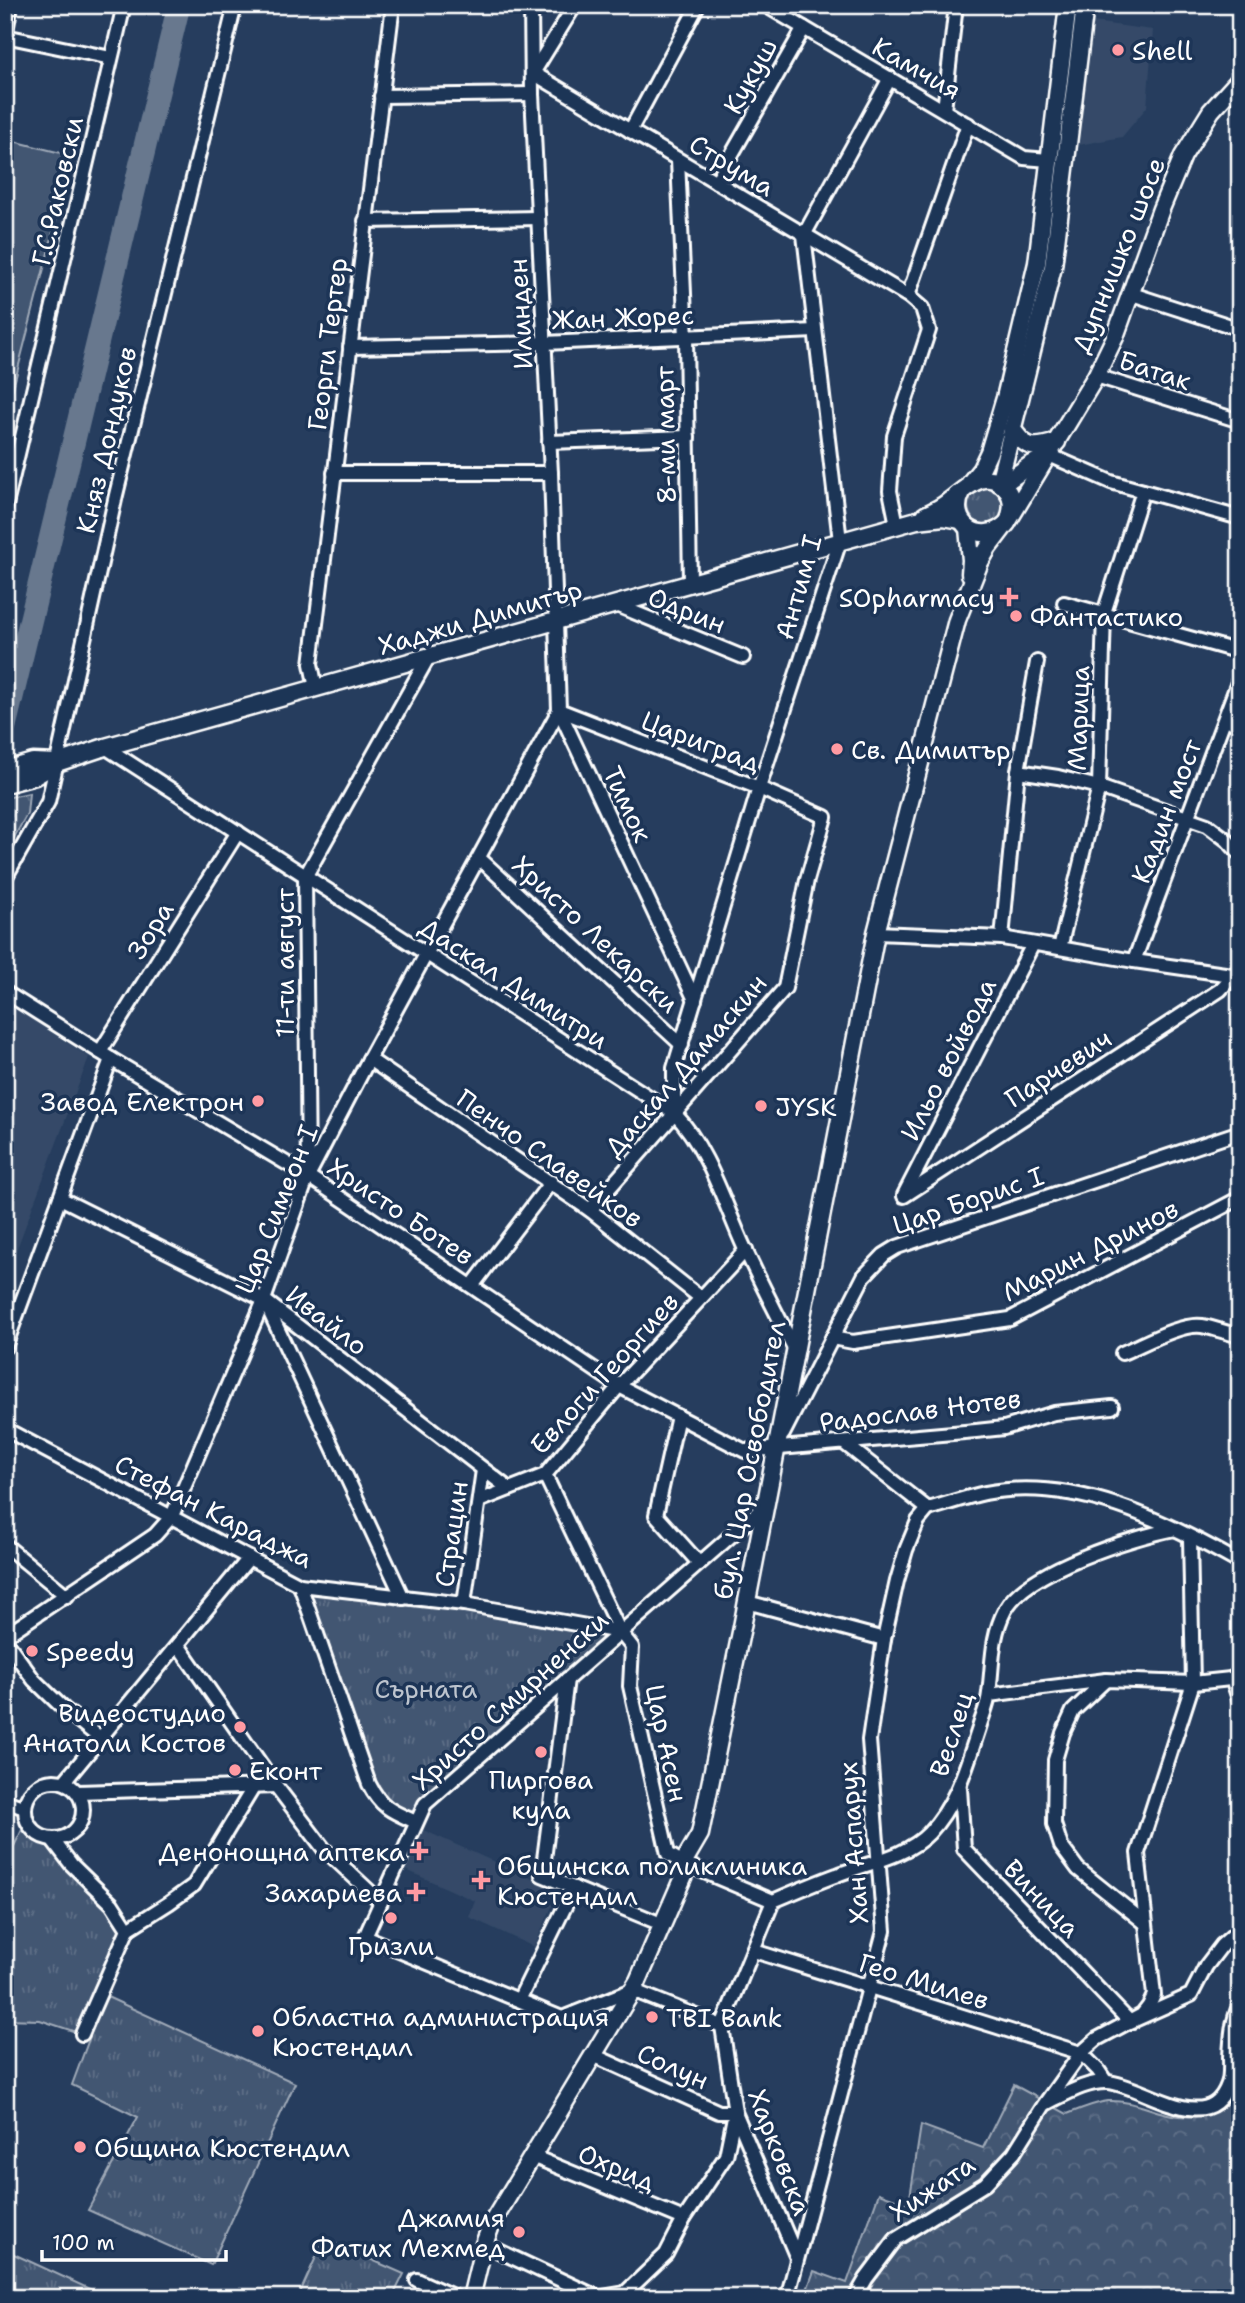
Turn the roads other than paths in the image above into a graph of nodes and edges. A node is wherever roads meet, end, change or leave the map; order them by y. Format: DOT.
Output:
graph roads {
  1 [pos="11,5"];
  2 [pos="124,5"];
  3 [pos="235,5"];
  4 [pos="393,5"];
  5 [pos="531,5"];
  6 [pos="575,5"];
  7 [pos="698,5"];
  8 [pos="765,5"];
  9 [pos="956,5"];
  10 [pos="1068,5"];
  11 [pos="1085,5"];
  12 [pos="804,28"];
  13 [pos="5,36"];
  14 [pos="111,58"];
  15 [pos="533,72"];
  16 [pos="890,78"];
  17 [pos="1240,79"];
  18 [pos="532,94"];
  19 [pos="381,96"];
  20 [pos="944,110"];
  21 [pos="968,124"];
  22 [pos="630,131"];
  23 [pos="678,160"];
  24 [pos="1049,160"];
  25 [pos="716,182"];
  26 [pos="538,218"];
  27 [pos="365,221"];
  28 [pos="804,235"];
  29 [pos="1132,294"];
  30 [pos="908,296"];
  31 [pos="1240,329"];
  32 [pos="815,331"];
  33 [pos="686,338"];
  34 [pos="544,344"];
  35 [pos="350,347"];
  36 [pos="1096,376"];
  37 [pos="1240,421"];
  38 [pos="1012,428"];
  39 [pos="688,437"];
  40 [pos="549,442"];
  41 [pos="1053,448"];
  42 [pos="334,473"];
  43 [pos="551,473"];
  44 [pos="1001,484"];
  45 [pos="965,488"];
  46 [pos="1143,491"];
  47 [pos="5,509"];
  48 [pos="1008,519"];
  49 [pos="1240,519"];
  50 [pos="917,520"];
  51 [pos="965,524"];
  52 [pos="897,525"];
  53 [pos="840,541"];
  54 [pos="690,583"];
  55 [pos="968,588"];
  56 [pos="1064,603"];
  57 [pos="614,604"];
  58 [pos="1104,613"];
  59 [pos="557,620"];
  60 [pos="1240,652"];
  61 [pos="429,656"];
  62 [pos="743,657"];
  63 [pos="1037,662"];
  64 [pos="1240,677"];
  65 [pos="316,688"];
  66 [pos="559,710"];
  67 [pos="1226,718"];
  68 [pos="1240,727"];
  69 [pos="105,747"];
  70 [pos="57,763"];
  71 [pos="34,769"];
  72 [pos="5,770"];
  73 [pos="1018,771"];
  74 [pos="5,784"];
  75 [pos="1099,787"];
  76 [pos="759,788"];
  77 [pos="825,817"];
  78 [pos="1187,818"];
  79 [pos="238,832"];
  80 [pos="1240,854"];
  81 [pos="479,858"];
  82 [pos="305,877"];
  83 [pos="5,878"];
  84 [pos="876,933"];
  85 [pos="1002,938"];
  86 [pos="1033,944"];
  87 [pos="1060,948"];
  88 [pos="428,953"];
  89 [pos="1134,961"];
  90 [pos="1237,975"];
  91 [pos="5,992"];
  92 [pos="695,1000"];
  93 [pos="682,1045"];
  94 [pos="106,1056"];
  95 [pos="369,1059"];
  96 [pos="674,1113"];
  97 [pos="1240,1132"];
  98 [pos="308,1176"];
  99 [pos="551,1182"];
  100 [pos="904,1196"];
  101 [pos="60,1198"];
  102 [pos="1240,1198"];
  103 [pos="590,1210"];
  104 [pos="746,1250"];
  105 [pos="472,1286"];
  106 [pos="702,1297"];
  107 [pos="264,1300"];
  108 [pos="1240,1336"];
  109 [pos="832,1338"];
  110 [pos="5,1347"];
  111 [pos="795,1350"];
  112 [pos="1122,1353"];
  113 [pos="619,1386"];
  114 [pos="1112,1407"];
  115 [pos="678,1416"];
  116 [pos="5,1429"];
  117 [pos="844,1443"];
  118 [pos="775,1450"];
  119 [pos="483,1470"];
  120 [pos="545,1475"];
  121 [pos="509,1489"];
  122 [pos="479,1501"];
  123 [pos="765,1506"];
  124 [pos="928,1509"];
  125 [pos="172,1516"];
  126 [pos="1175,1529"];
  127 [pos="1190,1538"];
  128 [pos="5,1545"];
  129 [pos="249,1558"];
  130 [pos="698,1562"];
  131 [pos="1240,1563"];
  132 [pos="300,1585"];
  133 [pos="67,1596"];
  134 [pos="403,1598"];
  135 [pos="747,1602"];
  136 [pos="464,1604"];
  137 [pos="620,1632"];
  138 [pos="5,1638"];
  139 [pos="884,1639"];
  140 [pos="178,1645"];
  141 [pos="1236,1678"];
  142 [pos="567,1679"];
  143 [pos="1106,1680"];
  144 [pos="1193,1683"];
  145 [pos="989,1695"];
  146 [pos="1240,1702"];
  147 [pos="100,1738"];
  148 [pos="64,1782"];
  149 [pos="276,1786"];
  150 [pos="253,1788"];
  151 [pos="960,1788"];
  152 [pos="78,1792"];
  153 [pos="5,1801"];
  154 [pos="24,1808"];
  155 [pos="416,1822"];
  156 [pos="52,1839"];
  157 [pos="878,1860"];
  158 [pos="684,1863"];
  159 [pos="574,1888"];
  160 [pos="773,1901"];
  161 [pos="381,1902"];
  162 [pos="654,1921"];
  163 [pos="1144,1922"];
  164 [pos="1240,1928"];
  165 [pos="128,1929"];
  166 [pos="754,1951"];
  167 [pos="868,1988"];
  168 [pos="632,1990"];
  169 [pos="519,2000"];
  170 [pos="1240,2004"];
  171 [pos="1130,2022"];
  172 [pos="722,2026"];
  173 [pos="82,2034"];
  174 [pos="1082,2053"];
  175 [pos="593,2055"];
  176 [pos="1106,2082"];
  177 [pos="1044,2105"];
  178 [pos="735,2112"];
  179 [pos="532,2156"];
  180 [pos="684,2220"];
  181 [pos="484,2244"];
  182 [pos="797,2258"];
  183 [pos="417,2280"];
  184 [pos="597,2297"];
  185 [pos="457,2298"];
  186 [pos="471,2298"];
  187 [pos="787,2298"];
  188 [pos="855,2298"];
  1 -- 13 [label="street"];
  2 -- 14 [label="street, Г.С.Раковски"];
  3 -- 70 [label="street, Княз Дондуков"];
  4 -- 19 [label="street, Георги Тертер"];
  5 -- 15 [label="street, Илинден"];
  6 -- 15 [label="street"];
  7 -- 22 [label="street"];
  8 -- 12 [label="street, Камчия"];
  9 -- 20 [label="street"];
  10 -- 24 [label="main road"];
  11 -- 38 [label="main road"];
  12 -- 16 [label="street, Камчия"];
  12 -- 25 [label="street, Кукуш"];
  13 -- 14 [label="street"];
  14 -- 47 [label="street, Г.С.Раковски"];
  15 -- 18 [label="street, Илинден"];
  15 -- 22 [label="street, Струма"];
  16 -- 20 [label="street, Камчия"];
  16 -- 28 [label="street"];
  17 -- 29 [label="main road, Дупнишко шосе"];
  18 -- 19 [label="street"];
  18 -- 26 [label="street, Илинден"];
  19 -- 27 [label="street, Георги Тертер"];
  20 -- 21 [label="street, Камчия"];
  21 -- 24 [label="street, Камчия"];
  21 -- 30 [label="street"];
  22 -- 23 [label="street, Струма"];
  23 -- 25 [label="street, Струма"];
  23 -- 33 [label="street, 8-ми март"];
  24 -- 45 [label="main road"];
  25 -- 28 [label="street, Струма"];
  26 -- 27 [label="street"];
  26 -- 34 [label="street, Илинден"];
  27 -- 35 [label="street, Георги Тертер"];
  28 -- 30 [label="street, Струма"];
  28 -- 32 [label="street, Антим I"];
  29 -- 31 [label="street"];
  29 -- 36 [label="main road, Дупнишко шосе"];
  30 -- 52 [label="street"];
  32 -- 33 [label="street, Жан Жорес"];
  32 -- 53 [label="street, Антим I"];
  33 -- 34 [label="street, Жан Жорес"];
  33 -- 39 [label="street, 8-ми март"];
  34 -- 35 [label="street, Жан Жорес"];
  34 -- 40 [label="street, Илинден"];
  35 -- 42 [label="street, Георги Тертер"];
  36 -- 37 [label="street, Батак"];
  36 -- 41 [label="main road, Дупнишко шосе"];
  38 -- 41 [label="main road"];
  38 -- 44 [label="main road"];
  39 -- 40 [label="street"];
  39 -- 54 [label="street, 8-ми март"];
  40 -- 43 [label="street, Илинден"];
  41 -- 44 [label="main road"];
  41 -- 46 [label="street"];
  41 -- 48 [label="main road, Дупнишко шосе"];
  42 -- 43 [label="street"];
  42 -- 65 [label="street, Георги Тертер"];
  43 -- 59 [label="street, Илинден"];
  44 -- 45 [label="main road"];
  44 -- 48 [label="main road"];
  45 -- 50 [label="main road"];
  45 -- 51 [label="main road"];
  46 -- 49 [label="street"];
  46 -- 58 [label="street, Марица"];
  48 -- 51 [label="main road"];
  48 -- 55 [label="main road, Дупнишко шосе"];
  50 -- 51 [label="main road"];
  50 -- 52 [label="main road, Хаджи Димитър"];
  51 -- 55 [label="main road"];
  52 -- 53 [label="main road, Хаджи Димитър"];
  53 -- 54 [label="main road, Хаджи Димитър"];
  53 -- 76 [label="street, Антим I"];
  54 -- 57 [label="main road, Хаджи Димитър"];
  55 -- 84 [label="main road, бул. Цар Освободител"];
  56 -- 58 [label="street"];
  57 -- 59 [label="main road, Хаджи Димитър"];
  57 -- 62 [label="street, Одрин"];
  58 -- 60 [label="street"];
  58 -- 75 [label="street, Марица"];
  59 -- 61 [label="main road, Хаджи Димитър"];
  59 -- 66 [label="street, Тимок"];
  61 -- 65 [label="main road, Хаджи Димитър"];
  61 -- 82 [label="street, 11-ти август"];
  63 -- 73 [label="street"];
  64 -- 67 [label="street, Кадин мост"];
  65 -- 69 [label="main road, Хаджи Димитър"];
  66 -- 76 [label="street, Цариград"];
  66 -- 81 [label="street, Цар Симеон I"];
  66 -- 92 [label="street, Тимок"];
  67 -- 68 [label="street"];
  67 -- 78 [label="street, Кадин мост"];
  69 -- 70 [label="main road, Хаджи Димитър"];
  69 -- 79 [label="street, Даскал Димитри"];
  70 -- 71 [label="main road, Хаджи Димитър"];
  70 -- 83 [label="street, Княз Дондуков"];
  71 -- 72 [label="main road, Хаджи Димитър"];
  71 -- 74 [label="main road, Хаджи Димитър"];
  73 -- 75 [label="street"];
  73 -- 85 [label="street"];
  75 -- 78 [label="street"];
  75 -- 87 [label="street, Марица"];
  76 -- 77 [label="street, Цариград"];
  76 -- 92 [label="street, Антим I"];
  77 -- 96 [label="street, Даскал Дамаскин"];
  78 -- 80 [label="street"];
  78 -- 89 [label="street, Кадин мост"];
  79 -- 82 [label="street, Даскал Димитри"];
  79 -- 94 [label="street, Зора"];
  81 -- 88 [label="street, Цар Симеон I"];
  81 -- 93 [label="street, Христо Лекарски"];
  82 -- 88 [label="street, Даскал Димитри"];
  82 -- 98 [label="street, 11-ти август"];
  84 -- 85 [label="street"];
  84 -- 111 [label="main road, бул. Цар Освободител"];
  85 -- 86 [label="street"];
  86 -- 87 [label="street"];
  86 -- 100 [label="street, Ильо войвода"];
  87 -- 89 [label="street"];
  88 -- 95 [label="street, Цар Симеон I"];
  88 -- 96 [label="street, Даскал Димитри"];
  89 -- 90 [label="street"];
  90 -- 100 [label="street, Парчевич"];
  91 -- 94 [label="street, Христо Ботев"];
  92 -- 93 [label="street, Антим I"];
  93 -- 96 [label="street, Антим I"];
  94 -- 98 [label="street, Христо Ботев"];
  94 -- 101 [label="street, Зора"];
  95 -- 98 [label="street, Цар Симеон I"];
  95 -- 99 [label="street, Пенчо Славейков"];
  96 -- 103 [label="street, Даскал Дамаскин"];
  96 -- 104 [label="street, Даскал Димитри"];
  97 -- 109 [label="street, Цар Борис I"];
  98 -- 105 [label="street, Христо Ботев"];
  98 -- 107 [label="street, Цар Симеон I"];
  99 -- 103 [label="street, Пенчо Славейков"];
  99 -- 105 [label="street"];
  101 -- 107 [label="street, Ивайло"];
  101 -- 110 [label="street, Зора"];
  102 -- 109 [label="street, Марин Дринов"];
  103 -- 106 [label="street, Пенчо Славейков"];
  104 -- 106 [label="street, Евлоги Георгиев"];
  104 -- 111 [label="street, Даскал Димитри"];
  105 -- 113 [label="street, Христо Ботев"];
  106 -- 113 [label="street, Евлоги Георгиев"];
  107 -- 119 [label="street, Ивайло"];
  107 -- 125 [label="street, Цар Симеон I"];
  107 -- 134 [label="street"];
  108 -- 112 [label="street"];
  109 -- 118 [label="street, Цар Борис I"];
  111 -- 118 [label="main road, бул. Цар Освободител"];
  113 -- 115 [label="street, Христо Ботев"];
  113 -- 120 [label="street, Евлоги Георгиев"];
  114 -- 117 [label="street, Радослав Нотев"];
  115 -- 118 [label="street, Христо Ботев"];
  115 -- 130 [label="street"];
  116 -- 125 [label="street, Стефан Караджа"];
  117 -- 118 [label="street, Радослав Нотев"];
  117 -- 124 [label="street"];
  118 -- 123 [label="main road, бул. Цар Освободител"];
  119 -- 121 [label="street, Ивайло"];
  119 -- 122 [label="street, Страцин"];
  120 -- 121 [label="street, Евлоги Георгиев"];
  120 -- 137 [label="street, Цар Асен"];
  121 -- 122 [label="street, Евлоги Георгиев"];
  122 -- 136 [label="street, Страцин"];
  123 -- 130 [label="street, Христо Смирненски"];
  123 -- 135 [label="main road, бул. Цар Освободител"];
  124 -- 126 [label="street"];
  124 -- 139 [label="street, Хан Аспарух"];
  125 -- 129 [label="street, Стефан Караджа"];
  125 -- 133 [label="street, Цар Симеон I"];
  126 -- 127 [label="street"];
  126 -- 145 [label="street, Веслец"];
  127 -- 131 [label="street"];
  127 -- 144 [label="street"];
  128 -- 133 [label="street"];
  129 -- 132 [label="street, Стефан Караджа"];
  129 -- 140 [label="street"];
  130 -- 137 [label="street, Христо Смирненски"];
  132 -- 134 [label="street, Стефан Караджа"];
  132 -- 155 [label="street"];
  133 -- 138 [label="street, Цар Симеон I"];
  134 -- 136 [label="street, Стефан Караджа"];
  135 -- 139 [label="street"];
  135 -- 158 [label="main road, бул. Цар Освободител"];
  136 -- 137 [label="street, Стефан Караджа"];
  137 -- 142 [label="street, Христо Смирненски"];
  137 -- 158 [label="street, Цар Асен"];
  138 -- 147 [label="street"];
  139 -- 157 [label="street, Хан Аспарух"];
  140 -- 147 [label="street"];
  140 -- 149 [label="street"];
  141 -- 144 [label="street"];
  141 -- 146 [label="street"];
  142 -- 155 [label="street, Христо Смирненски"];
  142 -- 159 [label="street"];
  143 -- 144 [label="street"];
  143 -- 145 [label="street"];
  143 -- 163 [label="street"];
  144 -- 163 [label="street"];
  145 -- 151 [label="street, Веслец"];
  147 -- 148 [label="street"];
  148 -- 152 [label="street"];
  148 -- 154 [label="street"];
  149 -- 150 [label="street"];
  149 -- 161 [label="street"];
  150 -- 152 [label="street"];
  150 -- 165 [label="street"];
  151 -- 157 [label="street, Веслец"];
  151 -- 171 [label="street, Виница"];
  152 -- 156 [label="street"];
  153 -- 154 [label="street"];
  154 -- 156 [label="street"];
  155 -- 161 [label="street, Христо Смирненски"];
  156 -- 165 [label="street"];
  157 -- 160 [label="street, Веслец"];
  157 -- 167 [label="street, Хан Аспарух"];
  158 -- 160 [label="street"];
  158 -- 162 [label="main road"];
  158 -- 168 [label="main road, бул. Цар Освободител"];
  159 -- 162 [label="street"];
  159 -- 169 [label="street"];
  160 -- 166 [label="street"];
  161 -- 169 [label="street, Христо Смирненски"];
  162 -- 168 [label="main road"];
  163 -- 171 [label="street"];
  164 -- 171 [label="street, Хижата"];
  165 -- 173 [label="street"];
  166 -- 167 [label="street, Гео Милев"];
  166 -- 172 [label="street"];
  167 -- 174 [label="street, Гео Милев"];
  167 -- 182 [label="street, Хан Аспарух"];
  168 -- 169 [label="street"];
  168 -- 172 [label="street"];
  168 -- 175 [label="main road, бул. Цар Освободител"];
  170 -- 176 [label="street"];
  171 -- 174 [label="street, Хижата"];
  172 -- 178 [label="street, Харковска"];
  174 -- 176 [label="street"];
  174 -- 177 [label="street, Хижата"];
  175 -- 178 [label="street, Солун"];
  175 -- 179 [label="main road, бул. Цар Освободител"];
  176 -- 177 [label="street"];
  177 -- 188 [label="street, Хижата"];
  178 -- 180 [label="street"];
  178 -- 182 [label="street, Харковска"];
  179 -- 180 [label="street, Охрид"];
  179 -- 181 [label="main road, бул. Цар Освободител"];
  180 -- 184 [label="street"];
  181 -- 184 [label="street"];
  181 -- 186 [label="main road, бул. Цар Освободител"];
  182 -- 187 [label="street, Хан Аспарух"];
  183 -- 185 [label="street"];
}
